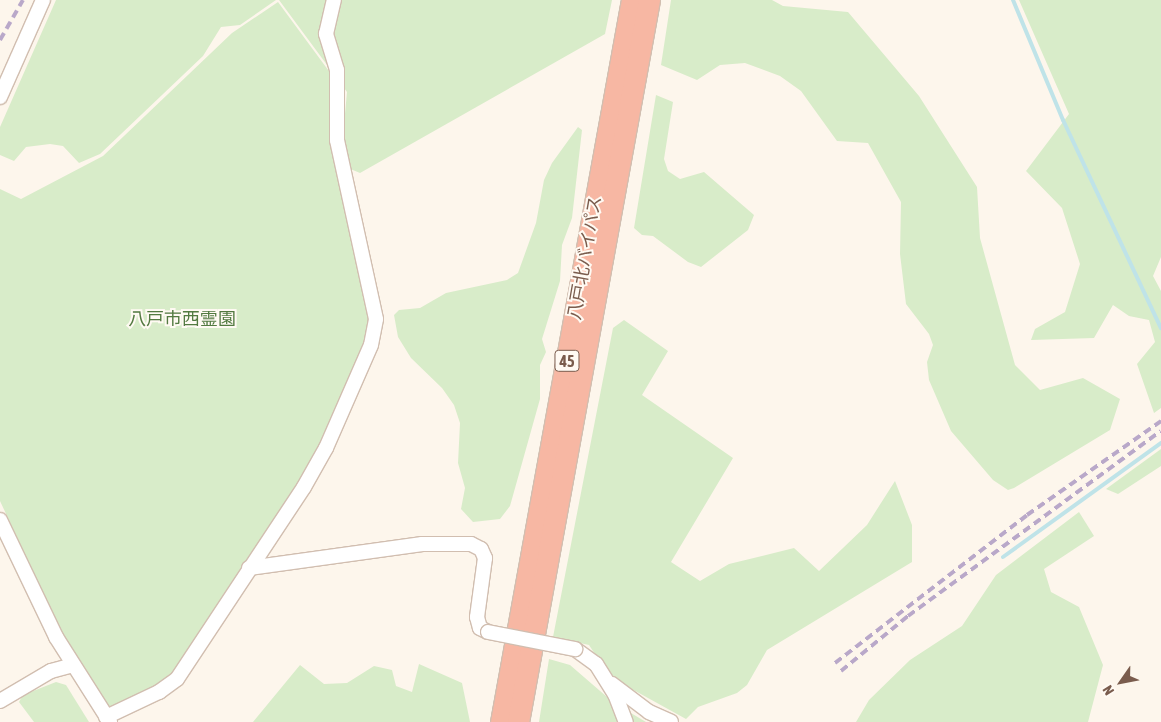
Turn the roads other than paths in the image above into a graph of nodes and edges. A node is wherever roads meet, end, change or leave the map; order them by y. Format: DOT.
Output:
graph roads {
  1 [pos="43,0"];
  2 [pos="334,0"];
  3 [pos="632,0"];
  4 [pos="649,0"];
  5 [pos="0,97"];
  6 [pos="0,520"];
  7 [pos="249,568"];
  8 [pos="73,665"];
  9 [pos="605,679"];
  10 [pos="0,701"];
  11 [pos="108,719"];
  12 [pos="501,722"];
  13 [pos="518,722"];
  14 [pos="626,722"];
  15 [pos="671,722"];
  1 -- 5 [label="street"];
  2 -- 7 [label="street"];
  3 -- 12 [label="highway, 八戸北バイパス / 45"];
  4 -- 13 [label="highway, 八戸北バイパス / 45"];
  6 -- 8 [label="street"];
  7 -- 9 [label="street, bridge"];
  7 -- 11 [label="street"];
  8 -- 10 [label="street"];
  8 -- 11 [label="street"];
  9 -- 14 [label="street"];
  9 -- 15 [label="street"];
}
